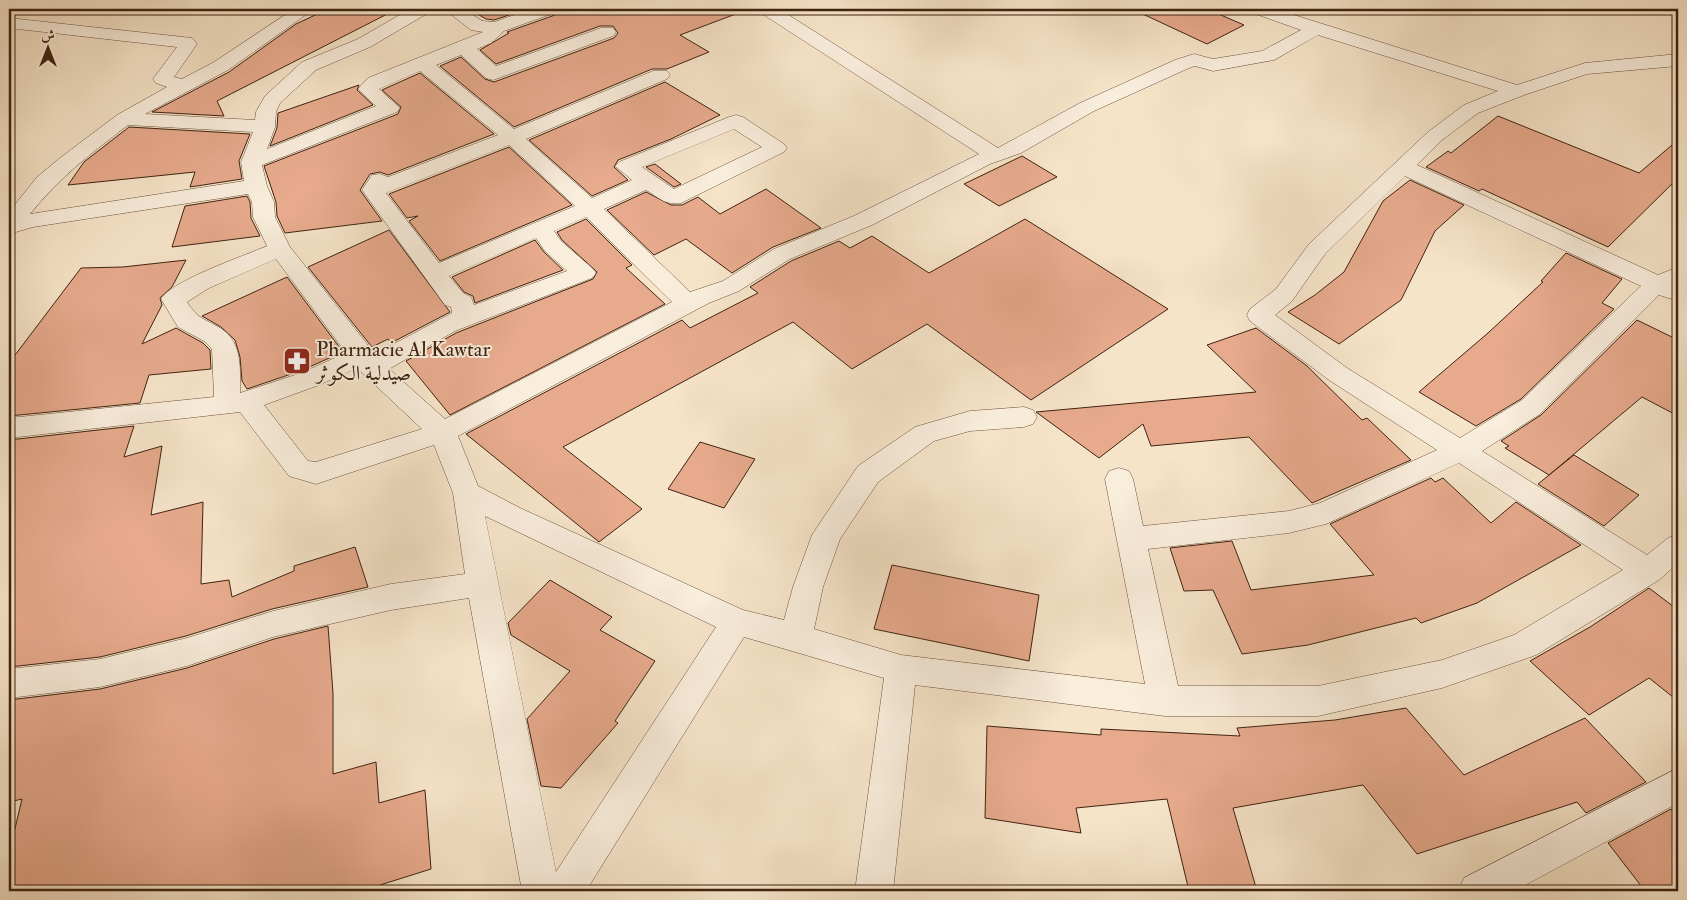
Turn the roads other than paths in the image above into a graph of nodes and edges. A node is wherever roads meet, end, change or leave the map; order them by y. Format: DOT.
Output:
graph roads {
  1 [pos="305,9"];
  2 [pos="422,9"];
  3 [pos="452,9"];
  4 [pos="548,9"];
  5 [pos="767,9"];
  6 [pos="1259,9"];
  7 [pos="9,23"];
  8 [pos="496,28"];
  9 [pos="1316,29"];
  10 [pos="607,32"];
  11 [pos="464,47"];
  12 [pos="1678,60"];
  13 [pos="422,63"];
  14 [pos="660,75"];
  15 [pos="183,86"];
  16 [pos="1517,91"];
  17 [pos="124,119"];
  18 [pos="265,128"];
  19 [pos="512,137"];
  20 [pos="996,156"];
  21 [pos="1403,167"];
  22 [pos="254,174"];
  23 [pos="648,181"];
  24 [pos="589,207"];
  25 [pos="9,227"];
  26 [pos="541,229"];
  27 [pos="280,249"];
  28 [pos="436,273"];
  29 [pos="1672,284"];
  30 [pos="688,304"];
  31 [pos="465,318"];
  32 [pos="367,361"];
  33 [pos="237,403"];
  34 [pos="1024,417"];
  35 [pos="9,428"];
  36 [pos="443,432"];
  37 [pos="1460,452"];
  38 [pos="1119,479"];
  39 [pos="467,493"];
  40 [pos="1131,539"];
  41 [pos="1667,561"];
  42 [pos="482,584"];
  43 [pos="737,622"];
  44 [pos="796,637"];
  45 [pos="901,669"];
  46 [pos="9,684"];
  47 [pos="1165,701"];
  48 [pos="1678,785"];
  49 [pos="541,891"];
  50 [pos="565,891"];
  51 [pos="874,891"];
  52 [pos="1478,891"];
  1 -- 15 [label="street"];
  2 -- 18 [label="street"];
  3 -- 8 [label="street"];
  4 -- 8 [label="street"];
  5 -- 20 [label="street"];
  6 -- 9 [label="street"];
  7 -- 15 [label="street"];
  8 -- 11 [label="street"];
  9 -- 16 [label="street"];
  9 -- 20 [label="street"];
  10 -- 11 [label="street"];
  11 -- 13 [label="street"];
  12 -- 16 [label="street"];
  13 -- 19 [label="street"];
  13 -- 22 [label="street"];
  14 -- 19 [label="street"];
  15 -- 17 [label="street"];
  16 -- 21 [label="street"];
  17 -- 18 [label="street"];
  17 -- 25 [label="street"];
  18 -- 22 [label="street"];
  19 -- 24 [label="street"];
  19 -- 28 [label="street"];
  20 -- 30 [label="street"];
  21 -- 29 [label="street"];
  21 -- 37 [label="street"];
  22 -- 25 [label="street"];
  22 -- 27 [label="street"];
  23 -- 23 [label="street"];
  23 -- 24 [label="street"];
  24 -- 26 [label="street"];
  24 -- 30 [label="street"];
  26 -- 28 [label="street"];
  26 -- 31 [label="street"];
  27 -- 32 [label="street"];
  27 -- 33 [label="street"];
  28 -- 31 [label="street"];
  29 -- 37 [label="street"];
  30 -- 36 [label="street"];
  31 -- 32 [label="street"];
  32 -- 33 [label="street"];
  32 -- 36 [label="street"];
  33 -- 35 [label="street"];
  33 -- 36 [label="street"];
  34 -- 44 [label="street"];
  36 -- 39 [label="street"];
  37 -- 40 [label="street"];
  37 -- 41 [label="street"];
  38 -- 40 [label="street"];
  39 -- 42 [label="street"];
  39 -- 43 [label="street"];
  40 -- 47 [label="street"];
  41 -- 47 [label="street"];
  42 -- 46 [label="street"];
  42 -- 49 [label="street"];
  43 -- 44 [label="street"];
  43 -- 50 [label="street"];
  44 -- 45 [label="street"];
  45 -- 47 [label="street"];
  45 -- 51 [label="street"];
  48 -- 52 [label="street"];
}
